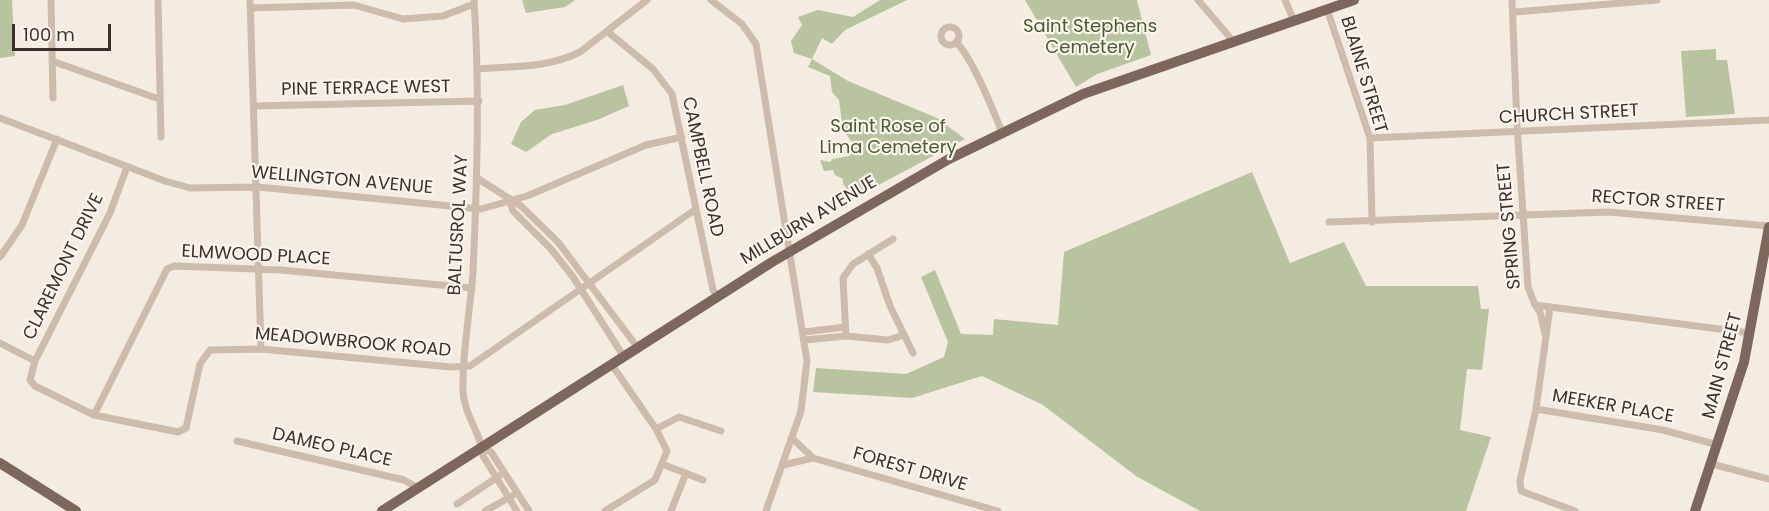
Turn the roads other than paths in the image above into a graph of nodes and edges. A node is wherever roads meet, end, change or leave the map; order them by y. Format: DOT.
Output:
graph roads {
  1 [pos="51,0"];
  2 [pos="158,0"];
  3 [pos="647,0"];
  4 [pos="711,0"];
  5 [pos="1198,0"];
  6 [pos="1285,0"];
  7 [pos="1354,0"];
  8 [pos="1512,0"];
  9 [pos="1657,0"];
  10 [pos="474,2"];
  11 [pos="250,4"];
  12 [pos="1327,9"];
  13 [pos="1515,12"];
  14 [pos="1294,21"];
  15 [pos="608,32"];
  16 [pos="1233,41"];
  17 [pos="956,42"];
  18 [pos="52,61"];
  19 [pos="478,69"];
  20 [pos="53,98"];
  21 [pos="159,99"];
  22 [pos="478,101"];
  23 [pos="254,106"];
  24 [pos="0,118"];
  25 [pos="1769,120"];
  26 [pos="1002,132"];
  27 [pos="1517,132"];
  28 [pos="161,137"];
  29 [pos="682,137"];
  30 [pos="1370,138"];
  31 [pos="57,139"];
  32 [pos="127,167"];
  33 [pos="477,178"];
  34 [pos="258,187"];
  35 [pos="510,201"];
  36 [pos="476,208"];
  37 [pos="696,209"];
  38 [pos="1524,216"];
  39 [pos="1329,222"];
  40 [pos="1372,222"];
  41 [pos="1769,226"];
  42 [pos="893,239"];
  43 [pos="792,250"];
  44 [pos="868,254"];
  45 [pos="0,257"];
  46 [pos="260,268"];
  47 [pos="591,284"];
  48 [pos="472,288"];
  49 [pos="582,290"];
  50 [pos="718,297"];
  51 [pos="1535,305"];
  52 [pos="1550,307"];
  53 [pos="845,327"];
  54 [pos="1750,333"];
  55 [pos="904,335"];
  56 [pos="804,336"];
  57 [pos="846,336"];
  58 [pos="1545,337"];
  59 [pos="0,343"];
  60 [pos="638,348"];
  61 [pos="261,349"];
  62 [pos="913,353"];
  63 [pos="624,357"];
  64 [pos="35,361"];
  65 [pos="612,364"];
  66 [pos="464,366"];
  67 [pos="30,380"];
  68 [pos="1536,409"];
  69 [pos="94,415"];
  70 [pos="656,429"];
  71 [pos="721,431"];
  72 [pos="792,438"];
  73 [pos="237,441"];
  74 [pos="1718,445"];
  75 [pos="483,448"];
  76 [pos="813,458"];
  77 [pos="0,462"];
  78 [pos="662,464"];
  79 [pos="1712,464"];
  80 [pos="783,465"];
  81 [pos="686,473"];
  82 [pos="500,476"];
  83 [pos="703,480"];
  84 [pos="1769,480"];
  85 [pos="418,488"];
  86 [pos="516,493"];
  87 [pos="508,498"];
  88 [pos="457,504"];
  89 [pos="76,511"];
  90 [pos="382,511"];
  91 [pos="485,511"];
  92 [pos="517,511"];
  93 [pos="528,511"];
  94 [pos="605,511"];
  95 [pos="671,511"];
  96 [pos="766,511"];
  97 [pos="998,511"];
  98 [pos="1575,511"];
  99 [pos="1695,511"];
  1 -- 18 [label="street"];
  2 -- 21 [label="street"];
  3 -- 15 [label="street"];
  4 -- 43 [label="street"];
  5 -- 16 [label="street"];
  6 -- 14 [label="street"];
  7 -- 12 [label="main road, MILLBURN AVENUE"];
  8 -- 13 [label="street, SPRING STREET"];
  9 -- 13 [label="street"];
  10 -- 11 [label="street"];
  10 -- 19 [label="street, BALTUSROL WAY"];
  11 -- 23 [label="street"];
  12 -- 14 [label="main road, MILLBURN AVENUE"];
  12 -- 30 [label="street, BLAINE STREET"];
  13 -- 27 [label="street, SPRING STREET"];
  14 -- 16 [label="main road, MILLBURN AVENUE"];
  15 -- 19 [label="street"];
  15 -- 29 [label="street, CAMPBELL ROAD"];
  16 -- 26 [label="main road, MILLBURN AVENUE"];
  17 -- 26 [label="street"];
  18 -- 20 [label="street"];
  18 -- 21 [label="street"];
  19 -- 22 [label="street, BALTUSROL WAY"];
  21 -- 28 [label="street"];
  22 -- 23 [label="street, PINE TERRACE WEST"];
  22 -- 33 [label="street, BALTUSROL WAY"];
  23 -- 34 [label="street"];
  24 -- 31 [label="street, WELLINGTON AVENUE"];
  25 -- 27 [label="street, CHURCH STREET"];
  26 -- 43 [label="main road, MILLBURN AVENUE"];
  27 -- 30 [label="street, CHURCH STREET"];
  27 -- 38 [label="street, SPRING STREET"];
  29 -- 35 [label="street, WELLINGTON AVENUE"];
  29 -- 37 [label="street, CAMPBELL ROAD"];
  30 -- 40 [label="street, BLAINE STREET"];
  31 -- 32 [label="street, WELLINGTON AVENUE"];
  31 -- 45 [label="street"];
  32 -- 34 [label="street, WELLINGTON AVENUE"];
  32 -- 64 [label="street, CLAREMONT DRIVE"];
  33 -- 35 [label="street"];
  33 -- 36 [label="street, BALTUSROL WAY"];
  34 -- 36 [label="street, WELLINGTON AVENUE"];
  34 -- 46 [label="street"];
  35 -- 36 [label="street, WELLINGTON AVENUE"];
  35 -- 47 [label="street"];
  35 -- 49 [label="street"];
  36 -- 48 [label="street, BALTUSROL WAY"];
  37 -- 47 [label="street, MEADOWBROOK ROAD"];
  37 -- 50 [label="street, CAMPBELL ROAD"];
  38 -- 40 [label="street, RECTOR STREET"];
  38 -- 41 [label="street, RECTOR STREET"];
  38 -- 51 [label="street, SPRING STREET"];
  39 -- 40 [label="street, RECTOR STREET"];
  41 -- 54 [label="main road, MAIN STREET"];
  42 -- 44 [label="street"];
  43 -- 50 [label="main road, MILLBURN AVENUE"];
  43 -- 56 [label="street"];
  44 -- 53 [label="street"];
  44 -- 55 [label="street"];
  46 -- 48 [label="street, ELMWOOD PLACE"];
  46 -- 61 [label="street"];
  46 -- 69 [label="street, ELMWOOD PLACE"];
  47 -- 49 [label="street, MEADOWBROOK ROAD"];
  47 -- 60 [label="street"];
  48 -- 66 [label="street, BALTUSROL WAY"];
  49 -- 63 [label="street"];
  49 -- 66 [label="street, MEADOWBROOK ROAD"];
  50 -- 60 [label="main road, MILLBURN AVENUE"];
  51 -- 52 [label="street, SPRING STREET"];
  51 -- 58 [label="street"];
  52 -- 54 [label="street, SPRING STREET"];
  52 -- 58 [label="street"];
  53 -- 56 [label="street"];
  53 -- 57 [label="street"];
  54 -- 74 [label="main road, MAIN STREET"];
  55 -- 57 [label="street"];
  55 -- 62 [label="street"];
  56 -- 57 [label="street"];
  56 -- 72 [label="street"];
  58 -- 68 [label="street"];
  59 -- 64 [label="street"];
  60 -- 63 [label="main road, MILLBURN AVENUE"];
  61 -- 66 [label="street, MEADOWBROOK ROAD"];
  61 -- 69 [label="street, MEADOWBROOK ROAD"];
  63 -- 65 [label="main road, MILLBURN AVENUE"];
  64 -- 67 [label="street, CLAREMONT DRIVE"];
  65 -- 70 [label="street"];
  65 -- 75 [label="main road, MILLBURN AVENUE"];
  66 -- 75 [label="street, BALTUSROL WAY"];
  67 -- 69 [label="street, MEADOWBROOK ROAD"];
  68 -- 74 [label="street, MEEKER PLACE"];
  68 -- 98 [label="street"];
  70 -- 71 [label="street"];
  70 -- 78 [label="street"];
  72 -- 76 [label="street, FOREST DRIVE"];
  72 -- 80 [label="street"];
  73 -- 85 [label="street, DAMEO PLACE"];
  74 -- 79 [label="main road, MAIN STREET"];
  75 -- 82 [label="street, BALTUSROL WAY"];
  75 -- 85 [label="main road, MILLBURN AVENUE"];
  76 -- 80 [label="street, FOREST DRIVE"];
  76 -- 97 [label="street, FOREST DRIVE"];
  77 -- 89 [label="main road"];
  78 -- 81 [label="street"];
  78 -- 94 [label="street"];
  79 -- 84 [label="street"];
  79 -- 99 [label="main road, MAIN STREET"];
  80 -- 96 [label="street"];
  81 -- 83 [label="street"];
  81 -- 95 [label="street"];
  82 -- 86 [label="street"];
  82 -- 87 [label="street"];
  82 -- 88 [label="street"];
  85 -- 90 [label="main road, MILLBURN AVENUE"];
  86 -- 87 [label="street"];
  86 -- 93 [label="street"];
  87 -- 91 [label="street"];
  87 -- 92 [label="street"];
}
